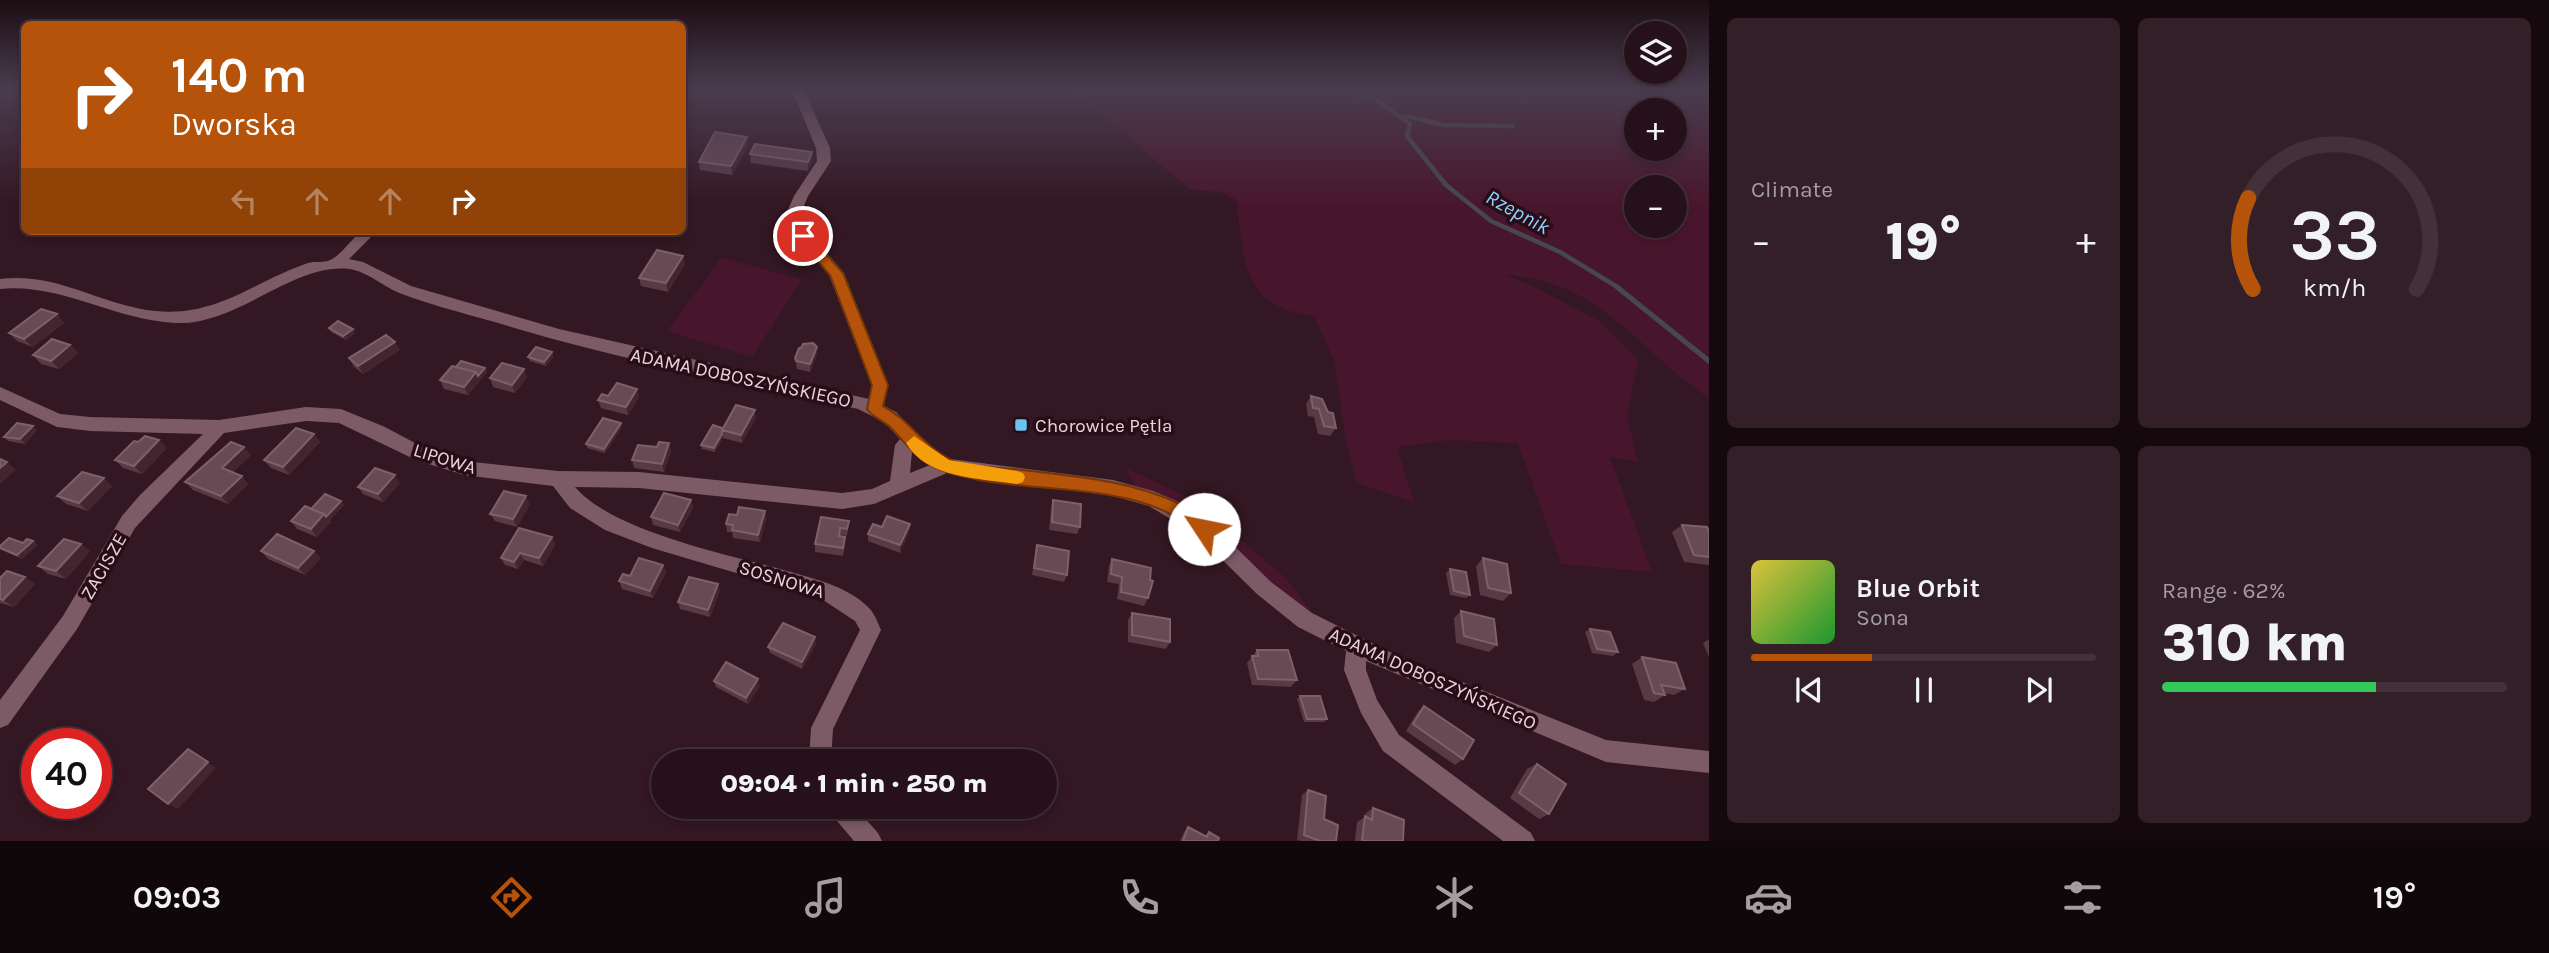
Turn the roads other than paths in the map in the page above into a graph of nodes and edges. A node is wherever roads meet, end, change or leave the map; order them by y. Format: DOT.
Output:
graph roads {
  1 [pos="814,127"];
  2 [pos="366,235"];
  3 [pos="336,263"];
  4 [pos="0,284"];
  5 [pos="0,393"];
  6 [pos="875,409"];
  7 [pos="219,426"];
  8 [pos="912,440"];
  9 [pos="946,466"];
  10 [pos="558,479"];
  11 [pos="899,485"];
  12 [pos="1357,646"];
  13 [pos="0,717"];
  14 [pos="821,749"];
  15 [pos="1709,761"];
  16 [pos="851,819"];
  17 [pos="870,841"];
  18 [pos="1523,841"];
  1 -- 6 [label="street"];
  2 -- 3 [label="street"];
  3 -- 4 [label="street, ADAMA DOBOSZYŃSKIEGO"];
  3 -- 6 [label="street, ADAMA DOBOSZYŃSKIEGO"];
  5 -- 7 [label="street, LIPOWA"];
  6 -- 8 [label="street, ADAMA DOBOSZYŃSKIEGO"];
  7 -- 10 [label="street, LIPOWA"];
  7 -- 13 [label="street, ZACISZE"];
  8 -- 9 [label="street, ADAMA DOBOSZYŃSKIEGO"];
  8 -- 11 [label="street"];
  9 -- 11 [label="street, LIPOWA"];
  9 -- 12 [label="street, ADAMA DOBOSZYŃSKIEGO"];
  10 -- 11 [label="street, LIPOWA"];
  10 -- 14 [label="street, SOSNOWA"];
  12 -- 15 [label="street, ADAMA DOBOSZYŃSKIEGO"];
  12 -- 18 [label="street"];
  16 -- 17 [label="street"];
}
